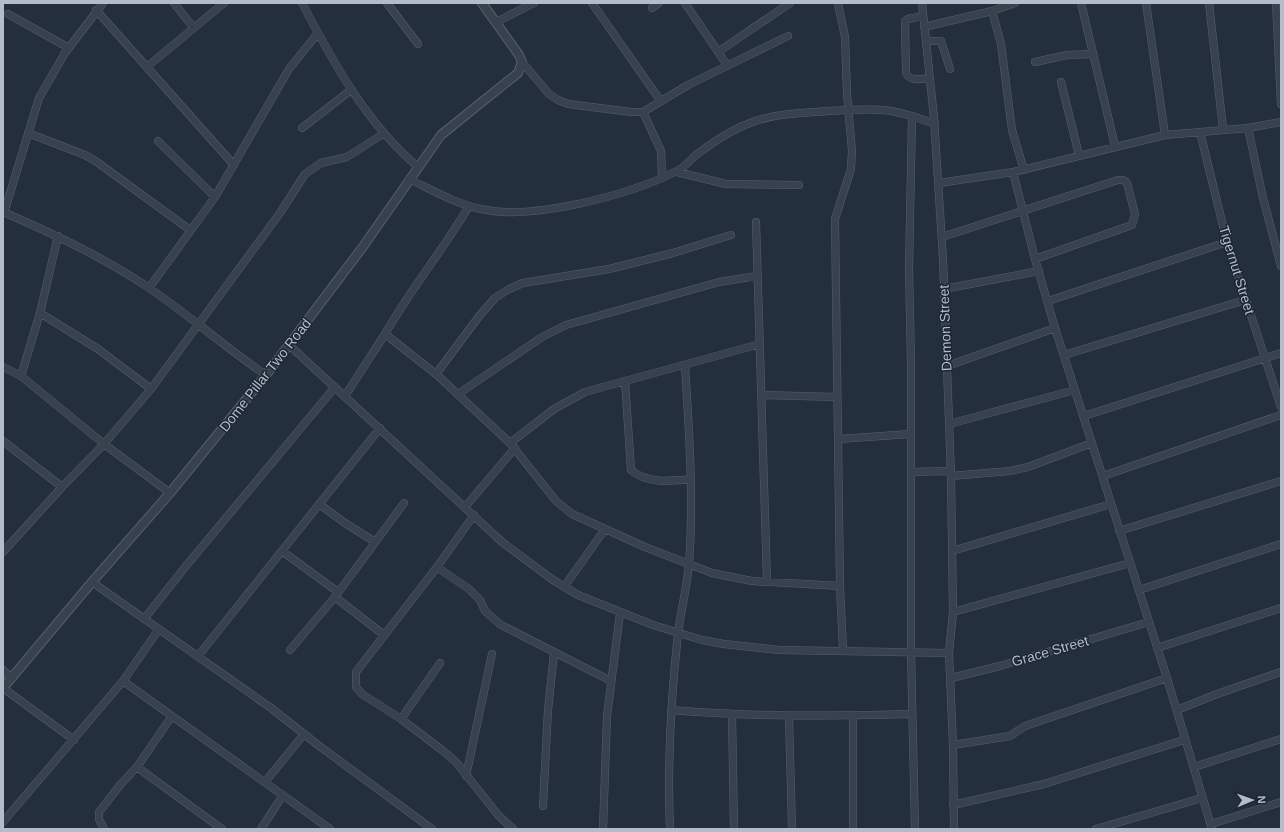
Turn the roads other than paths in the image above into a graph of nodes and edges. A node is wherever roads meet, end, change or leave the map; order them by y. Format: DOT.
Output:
graph roads {
  1 [pos="103,3"];
  2 [pos="174,3"];
  3 [pos="224,3"];
  4 [pos="302,3"];
  5 [pos="387,3"];
  6 [pos="482,3"];
  7 [pos="534,3"];
  8 [pos="592,3"];
  9 [pos="659,3"];
  10 [pos="686,3"];
  11 [pos="790,3"];
  12 [pos="838,3"];
  13 [pos="922,3"];
  14 [pos="1015,3"];
  15 [pos="1081,3"];
  16 [pos="1146,3"];
  17 [pos="1209,3"];
  18 [pos="1276,3"];
  19 [pos="652,8"];
  20 [pos="96,10"];
  21 [pos="992,11"];
  22 [pos="8,14"];
  23 [pos="923,16"];
  24 [pos="496,22"];
  25 [pos="193,27"];
  26 [pos="924,27"];
  27 [pos="318,33"];
  28 [pos="788,36"];
  29 [pos="926,41"];
  30 [pos="418,44"];
  31 [pos="69,48"];
  32 [pos="718,52"];
  33 [pos="1092,54"];
  34 [pos="522,62"];
  35 [pos="1035,62"];
  36 [pos="727,65"];
  37 [pos="148,66"];
  38 [pos="950,69"];
  39 [pos="930,78"];
  40 [pos="1061,82"];
  41 [pos="351,90"];
  42 [pos="660,100"];
  43 [pos="1281,104"];
  44 [pos="849,110"];
  45 [pos="643,112"];
  46 [pos="912,116"];
  47 [pos="1281,122"];
  48 [pos="935,124"];
  49 [pos="302,128"];
  50 [pos="1248,128"];
  51 [pos="1223,129"];
  52 [pos="1200,132"];
  53 [pos="28,133"];
  54 [pos="383,134"];
  55 [pos="1165,135"];
  56 [pos="158,141"];
  57 [pos="1115,146"];
  58 [pos="1079,155"];
  59 [pos="234,165"];
  60 [pos="418,167"];
  61 [pos="1024,170"];
  62 [pos="676,172"];
  63 [pos="1013,172"];
  64 [pos="662,178"];
  65 [pos="409,179"];
  66 [pos="939,183"];
  67 [pos="799,186"];
  68 [pos="215,197"];
  69 [pos="469,206"];
  70 [pos="1022,210"];
  71 [pos="4,213"];
  72 [pos="756,222"];
  73 [pos="190,230"];
  74 [pos="731,235"];
  75 [pos="58,236"];
  76 [pos="942,237"];
  77 [pos="1227,242"];
  78 [pos="1035,259"];
  79 [pos="1281,266"];
  80 [pos="1039,271"];
  81 [pos="757,276"];
  82 [pos="149,288"];
  83 [pos="944,289"];
  84 [pos="1245,300"];
  85 [pos="1048,302"];
  86 [pos="40,313"];
  87 [pos="199,325"];
  88 [pos="1055,328"];
  89 [pos="385,334"];
  90 [pos="760,344"];
  91 [pos="289,345"];
  92 [pos="1281,352"];
  93 [pos="1064,355"];
  94 [pos="1265,359"];
  95 [pos="685,365"];
  96 [pos="947,366"];
  97 [pos="3,367"];
  98 [pos="436,374"];
  99 [pos="266,375"];
  100 [pos="21,376"];
  101 [pos="625,381"];
  102 [pos="335,387"];
  103 [pos="151,389"];
  104 [pos="1075,390"];
  105 [pos="458,394"];
  106 [pos="345,396"];
  107 [pos="762,396"];
  108 [pos="837,397"];
  109 [pos="1281,407"];
  110 [pos="1281,415"];
  111 [pos="1084,416"];
  112 [pos="949,424"];
  113 [pos="380,428"];
  114 [pos="910,434"];
  115 [pos="839,439"];
  116 [pos="3,441"];
  117 [pos="1092,443"];
  118 [pos="104,444"];
  119 [pos="512,446"];
  120 [pos="911,472"];
  121 [pos="950,473"];
  122 [pos="1103,476"];
  123 [pos="691,479"];
  124 [pos="1281,481"];
  125 [pos="62,487"];
  126 [pos="170,493"];
  127 [pos="404,503"];
  128 [pos="320,504"];
  129 [pos="1111,504"];
  130 [pos="465,507"];
  131 [pos="474,516"];
  132 [pos="605,529"];
  133 [pos="1119,530"];
  134 [pos="375,542"];
  135 [pos="1281,544"];
  136 [pos="282,551"];
  137 [pos="952,551"];
  138 [pos="3,552"];
  139 [pos="1130,563"];
  140 [pos="689,564"];
  141 [pos="437,567"];
  142 [pos="92,582"];
  143 [pos="767,582"];
  144 [pos="840,586"];
  145 [pos="564,587"];
  146 [pos="1139,590"];
  147 [pos="336,595"];
  148 [pos="1281,608"];
  149 [pos="953,612"];
  150 [pos="620,613"];
  151 [pos="144,619"];
  152 [pos="1149,622"];
  153 [pos="159,629"];
  154 [pos="678,632"];
  155 [pos="384,635"];
  156 [pos="1157,648"];
  157 [pos="290,650"];
  158 [pos="843,650"];
  159 [pos="911,652"];
  160 [pos="554,653"];
  161 [pos="949,653"];
  162 [pos="492,654"];
  163 [pos="198,656"];
  164 [pos="440,664"];
  165 [pos="3,670"];
  166 [pos="1281,672"];
  167 [pos="12,678"];
  168 [pos="951,678"];
  169 [pos="1167,678"];
  170 [pos="123,681"];
  171 [pos="611,681"];
  172 [pos="3,688"];
  173 [pos="671,710"];
  174 [pos="1177,710"];
  175 [pos="912,714"];
  176 [pos="732,715"];
  177 [pos="172,716"];
  178 [pos="853,716"];
  179 [pos="789,717"];
  180 [pos="401,719"];
  181 [pos="304,734"];
  182 [pos="1281,738"];
  183 [pos="74,740"];
  184 [pos="1184,740"];
  185 [pos="953,745"];
  186 [pos="137,767"];
  187 [pos="1194,767"];
  188 [pos="466,776"];
  189 [pos="265,782"];
  190 [pos="283,795"];
  191 [pos="1202,798"];
  192 [pos="1281,802"];
  193 [pos="953,805"];
  194 [pos="543,806"];
  195 [pos="3,822"];
  196 [pos="1212,826"];
  197 [pos="104,829"];
  198 [pos="222,829"];
  199 [pos="261,829"];
  200 [pos="330,829"];
  201 [pos="432,829"];
  202 [pos="513,829"];
  203 [pos="603,829"];
  204 [pos="670,829"];
  205 [pos="734,829"];
  206 [pos="792,829"];
  207 [pos="853,829"];
  208 [pos="915,829"];
  209 [pos="954,829"];
  210 [pos="1096,829"];
  1 -- 20 [label="street"];
  2 -- 25 [label="street"];
  3 -- 25 [label="street"];
  4 -- 27 [label="street"];
  5 -- 30 [label="street"];
  6 -- 24 [label="street"];
  7 -- 24 [label="street"];
  8 -- 42 [label="street"];
  9 -- 19 [label="street"];
  10 -- 32 [label="street"];
  11 -- 32 [label="street"];
  12 -- 44 [label="street"];
  13 -- 23 [label="street, Demon Street"];
  14 -- 21 [label="street"];
  15 -- 33 [label="street"];
  16 -- 55 [label="street"];
  17 -- 51 [label="street"];
  18 -- 43 [label="street"];
  20 -- 31 [label="street"];
  20 -- 37 [label="street"];
  21 -- 26 [label="street"];
  21 -- 61 [label="street"];
  22 -- 31 [label="street"];
  23 -- 26 [label="street, Demon Street"];
  23 -- 39 [label="street"];
  24 -- 34 [label="street"];
  25 -- 37 [label="street"];
  26 -- 29 [label="street, Demon Street"];
  27 -- 41 [label="street"];
  27 -- 59 [label="street"];
  28 -- 36 [label="street"];
  29 -- 38 [label="street"];
  29 -- 39 [label="street, Demon Street"];
  31 -- 53 [label="street"];
  32 -- 36 [label="street"];
  33 -- 35 [label="street"];
  33 -- 57 [label="street"];
  34 -- 45 [label="street"];
  34 -- 60 [label="street, Dome Pillar Two Road"];
  36 -- 42 [label="street"];
  37 -- 59 [label="street"];
  39 -- 48 [label="street, Demon Street"];
  40 -- 58 [label="street"];
  41 -- 49 [label="street"];
  41 -- 54 [label="street"];
  42 -- 45 [label="street"];
  44 -- 46 [label="street"];
  44 -- 62 [label="street"];
  44 -- 108 [label="street"];
  45 -- 64 [label="street"];
  46 -- 48 [label="street"];
  46 -- 114 [label="street"];
  47 -- 50 [label="street"];
  48 -- 66 [label="street, Demon Street"];
  50 -- 51 [label="street"];
  50 -- 79 [label="street"];
  51 -- 52 [label="street"];
  52 -- 55 [label="street"];
  52 -- 77 [label="street, Tigernut Street"];
  53 -- 71 [label="street"];
  53 -- 73 [label="street"];
  54 -- 60 [label="street"];
  54 -- 87 [label="street"];
  55 -- 57 [label="street"];
  56 -- 68 [label="street"];
  57 -- 58 [label="street"];
  58 -- 61 [label="street"];
  59 -- 68 [label="street"];
  60 -- 65 [label="street, Dome Pillar Two Road"];
  61 -- 63 [label="street"];
  62 -- 64 [label="street"];
  62 -- 67 [label="street"];
  63 -- 66 [label="street"];
  63 -- 70 [label="street"];
  64 -- 69 [label="street"];
  65 -- 69 [label="street"];
  65 -- 91 [label="street, Dome Pillar Two Road"];
  66 -- 76 [label="street, Demon Street"];
  68 -- 73 [label="street"];
  69 -- 89 [label="street"];
  70 -- 76 [label="street"];
  70 -- 78 [label="street"];
  70 -- 78 [label="street"];
  71 -- 75 [label="street"];
  72 -- 81 [label="street"];
  73 -- 82 [label="street"];
  74 -- 98 [label="street"];
  75 -- 82 [label="street"];
  75 -- 86 [label="street"];
  76 -- 83 [label="street, Demon Street"];
  77 -- 84 [label="street, Tigernut Street"];
  77 -- 85 [label="street"];
  78 -- 80 [label="street"];
  80 -- 83 [label="street"];
  80 -- 85 [label="street"];
  81 -- 90 [label="street"];
  81 -- 105 [label="street"];
  82 -- 87 [label="street"];
  83 -- 96 [label="street, Demon Street"];
  84 -- 93 [label="street"];
  84 -- 94 [label="street, Tigernut Street"];
  85 -- 88 [label="street"];
  86 -- 100 [label="street"];
  86 -- 103 [label="street"];
  87 -- 99 [label="street"];
  87 -- 103 [label="street"];
  88 -- 93 [label="street"];
  88 -- 96 [label="street"];
  89 -- 98 [label="street"];
  89 -- 106 [label="street"];
  90 -- 95 [label="street"];
  90 -- 107 [label="street"];
  91 -- 99 [label="street, Dome Pillar Two Road"];
  91 -- 102 [label="street"];
  92 -- 94 [label="street"];
  93 -- 104 [label="street"];
  94 -- 109 [label="street, Tigernut Street"];
  94 -- 111 [label="street"];
  95 -- 101 [label="street"];
  95 -- 123 [label="street"];
  96 -- 112 [label="street, Demon Street"];
  97 -- 100 [label="street"];
  98 -- 105 [label="street"];
  99 -- 126 [label="street, Dome Pillar Two Road"];
  100 -- 118 [label="street"];
  101 -- 119 [label="street"];
  101 -- 123 [label="street"];
  102 -- 106 [label="street"];
  102 -- 151 [label="street"];
  103 -- 118 [label="street"];
  104 -- 111 [label="street"];
  104 -- 112 [label="street"];
  105 -- 119 [label="street"];
  106 -- 113 [label="street"];
  107 -- 108 [label="street"];
  107 -- 143 [label="street"];
  108 -- 115 [label="street"];
  110 -- 122 [label="street"];
  111 -- 117 [label="street"];
  112 -- 121 [label="street, Demon Street"];
  113 -- 128 [label="street"];
  113 -- 130 [label="street"];
  114 -- 115 [label="street"];
  114 -- 120 [label="street"];
  115 -- 144 [label="street"];
  116 -- 125 [label="street"];
  117 -- 121 [label="street"];
  117 -- 122 [label="street"];
  118 -- 125 [label="street"];
  118 -- 126 [label="street"];
  119 -- 130 [label="street"];
  119 -- 132 [label="street"];
  120 -- 121 [label="street"];
  120 -- 159 [label="street"];
  121 -- 137 [label="street, Demon Street"];
  122 -- 129 [label="street"];
  123 -- 140 [label="street"];
  124 -- 133 [label="street"];
  125 -- 138 [label="street"];
  126 -- 142 [label="street, Dome Pillar Two Road"];
  127 -- 134 [label="street"];
  128 -- 134 [label="street"];
  128 -- 136 [label="street"];
  129 -- 133 [label="street"];
  129 -- 137 [label="street"];
  130 -- 131 [label="street"];
  131 -- 141 [label="street"];
  131 -- 145 [label="street"];
  132 -- 140 [label="street"];
  132 -- 145 [label="street"];
  133 -- 139 [label="street"];
  134 -- 147 [label="street"];
  135 -- 146 [label="street"];
  136 -- 147 [label="street"];
  136 -- 163 [label="street"];
  137 -- 149 [label="street, Demon Street"];
  139 -- 146 [label="street"];
  139 -- 149 [label="street"];
  140 -- 143 [label="street"];
  140 -- 154 [label="street"];
  141 -- 155 [label="street"];
  141 -- 160 [label="street"];
  142 -- 151 [label="street"];
  142 -- 167 [label="street, Dome Pillar Two Road"];
  143 -- 144 [label="street"];
  144 -- 158 [label="street"];
  145 -- 150 [label="street"];
  146 -- 152 [label="street"];
  147 -- 155 [label="street"];
  147 -- 157 [label="street"];
  148 -- 156 [label="street"];
  149 -- 161 [label="street, Demon Street"];
  150 -- 154 [label="street"];
  150 -- 171 [label="street"];
  151 -- 153 [label="street"];
  152 -- 156 [label="street"];
  152 -- 168 [label="street, Grace Street"];
  153 -- 163 [label="street"];
  153 -- 170 [label="street"];
  154 -- 158 [label="street"];
  154 -- 173 [label="street"];
  155 -- 180 [label="street"];
  156 -- 169 [label="street"];
  158 -- 159 [label="street"];
  159 -- 161 [label="street"];
  159 -- 175 [label="street"];
  160 -- 171 [label="street"];
  160 -- 194 [label="street"];
  161 -- 168 [label="street, Demon Street"];
  162 -- 188 [label="street"];
  163 -- 181 [label="street"];
  164 -- 180 [label="street"];
  165 -- 167 [label="street"];
  166 -- 174 [label="street"];
  167 -- 172 [label="street, Dome Pillar Two Road"];
  168 -- 185 [label="street, Demon Street"];
  169 -- 174 [label="street"];
  169 -- 185 [label="street"];
  170 -- 177 [label="street"];
  170 -- 183 [label="street"];
  171 -- 203 [label="street"];
  172 -- 183 [label="street"];
  173 -- 176 [label="street"];
  173 -- 204 [label="street"];
  174 -- 184 [label="street"];
  175 -- 178 [label="street"];
  175 -- 208 [label="street"];
  176 -- 179 [label="street"];
  176 -- 205 [label="street"];
  177 -- 186 [label="street"];
  177 -- 189 [label="street"];
  178 -- 179 [label="street"];
  178 -- 207 [label="street"];
  179 -- 206 [label="street"];
  180 -- 188 [label="street"];
  181 -- 189 [label="street"];
  181 -- 201 [label="street"];
  182 -- 187 [label="street"];
  183 -- 195 [label="street"];
  184 -- 187 [label="street"];
  184 -- 193 [label="street"];
  185 -- 193 [label="street, Demon Street"];
  186 -- 197 [label="street"];
  186 -- 198 [label="street"];
  187 -- 191 [label="street"];
  188 -- 202 [label="street"];
  189 -- 190 [label="street"];
  190 -- 199 [label="street"];
  190 -- 200 [label="street"];
  191 -- 196 [label="street"];
  191 -- 210 [label="street"];
  192 -- 196 [label="street"];
  193 -- 209 [label="street, Demon Street"];
}
